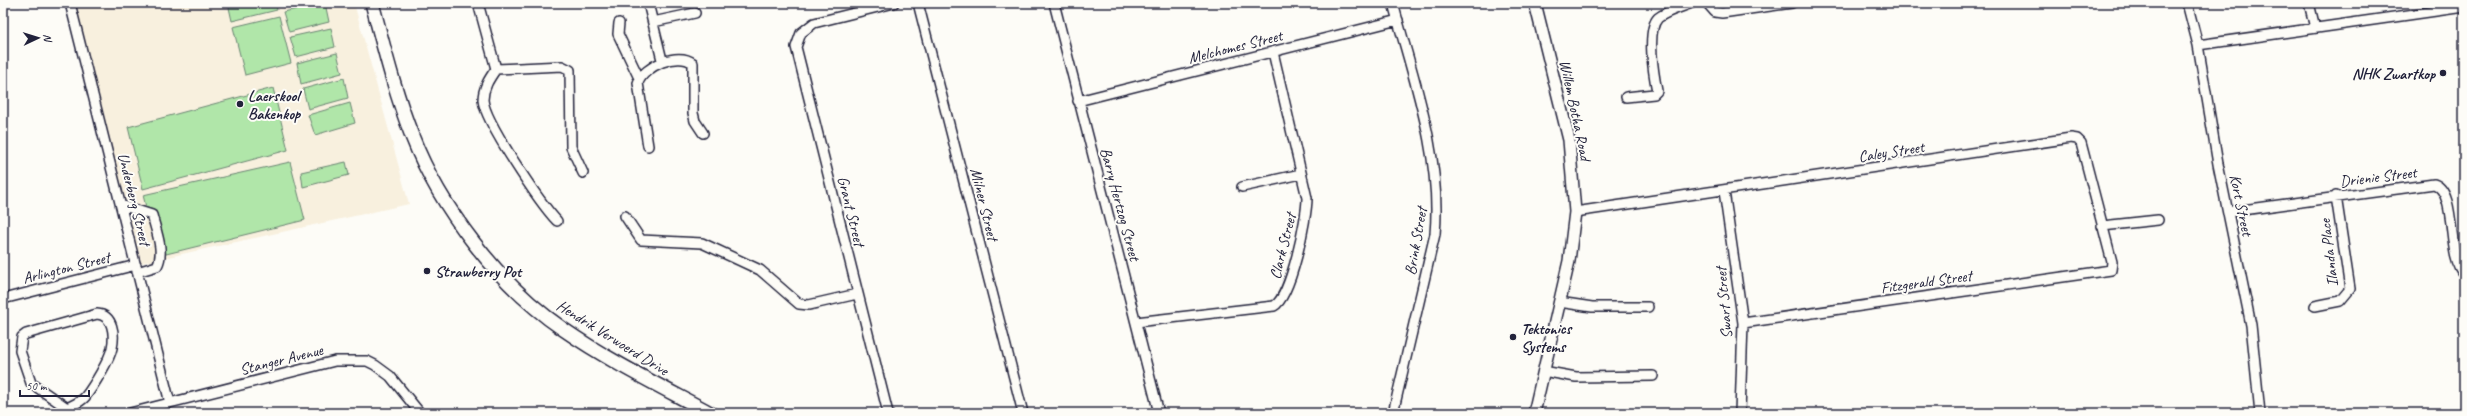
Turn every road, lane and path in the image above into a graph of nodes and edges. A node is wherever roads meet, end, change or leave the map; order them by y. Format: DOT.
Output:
graph roads {
  1 [pos="70,3"];
  2 [pos="372,3"];
  3 [pos="478,3"];
  4 [pos="648,3"];
  5 [pos="894,3"];
  6 [pos="918,3"];
  7 [pos="1054,3"];
  8 [pos="1394,3"];
  9 [pos="1535,3"];
  10 [pos="1692,3"];
  11 [pos="1707,3"];
  12 [pos="1792,3"];
  13 [pos="2188,3"];
  14 [pos="2309,3"];
  15 [pos="2436,7"];
  16 [pos="2464,7"];
  17 [pos="695,13"];
  18 [pos="1398,20"];
  19 [pos="653,22"];
  20 [pos="619,23"];
  21 [pos="2315,28"];
  22 [pos="2198,45"];
  23 [pos="1273,52"];
  24 [pos="662,60"];
  25 [pos="496,70"];
  26 [pos="639,78"];
  27 [pos="1626,97"];
  28 [pos="1078,101"];
  29 [pos="703,133"];
  30 [pos="648,146"];
  31 [pos="583,173"];
  32 [pos="1300,174"];
  33 [pos="1242,187"];
  34 [pos="1724,191"];
  35 [pos="2336,196"];
  36 [pos="121,205"];
  37 [pos="1575,212"];
  38 [pos="2228,212"];
  39 [pos="625,216"];
  40 [pos="2158,220"];
  41 [pos="557,221"];
  42 [pos="2102,226"];
  43 [pos="137,268"];
  44 [pos="2112,269"];
  45 [pos="2464,274"];
  46 [pos="858,294"];
  47 [pos="3,299"];
  48 [pos="1559,302"];
  49 [pos="2315,306"];
  50 [pos="1648,307"];
  51 [pos="1136,322"];
  52 [pos="1744,323"];
  53 [pos="1544,371"];
  54 [pos="1653,376"];
  55 [pos="170,403"];
  56 [pos="68,411"];
  57 [pos="130,413"];
  58 [pos="420,413"];
  59 [pos="710,413"];
  60 [pos="888,413"];
  61 [pos="1023,413"];
  62 [pos="1159,413"];
  63 [pos="1393,413"];
  64 [pos="1534,413"];
  65 [pos="1740,413"];
  66 [pos="2260,413"];
  1 -- 36 [label="street, Underberg Street"];
  2 -- 59 [label="main road, Hendrik Verwoerd Drive"];
  3 -- 25 [label="street"];
  4 -- 19 [label="street"];
  5 -- 46 [label="street, Grant Street"];
  6 -- 61 [label="street, Milner Street"];
  7 -- 28 [label="street, Barry Hertzog Street"];
  8 -- 18 [label="street, Brink Street"];
  9 -- 37 [label="street, Willem Botha Road"];
  10 -- 27 [label="street"];
  11 -- 12 [label="street"];
  13 -- 22 [label="street, Kort Street"];
  14 -- 21 [label="street"];
  15 -- 16 [label="street"];
  15 -- 21 [label="street"];
  17 -- 19 [label="street"];
  18 -- 23 [label="street, Melchomes Street"];
  18 -- 63 [label="street, Brink Street"];
  19 -- 24 [label="street"];
  20 -- 26 [label="street"];
  21 -- 22 [label="street"];
  22 -- 38 [label="street, Kort Street"];
  23 -- 28 [label="street, Melchomes Street"];
  23 -- 32 [label="street, Clark Street"];
  24 -- 26 [label="street"];
  24 -- 29 [label="street"];
  25 -- 31 [label="street"];
  25 -- 41 [label="street"];
  26 -- 30 [label="street"];
  28 -- 51 [label="street, Barry Hertzog Street"];
  32 -- 33 [label="street"];
  32 -- 51 [label="street, Clark Street"];
  34 -- 37 [label="street, Caley Street"];
  34 -- 42 [label="street, Caley Street"];
  34 -- 52 [label="street, Swart Street"];
  35 -- 38 [label="street, Drienie Street"];
  35 -- 45 [label="street, Drienie Street"];
  35 -- 49 [label="street, Ilanda Place"];
  36 -- 43 [label="street, Underberg Street"];
  36 -- 43 [label="street, Arlington Street"];
  37 -- 48 [label="street, Willem Botha Road"];
  38 -- 66 [label="street, Kort Street"];
  39 -- 46 [label="street"];
  40 -- 42 [label="street"];
  42 -- 44 [label="street, Caley Street"];
  43 -- 47 [label="street, Arlington Street"];
  43 -- 55 [label="street, Underberg Street"];
  44 -- 52 [label="street, Fitzgerald Street"];
  46 -- 60 [label="street, Grant Street"];
  48 -- 50 [label="street"];
  48 -- 53 [label="street, Willem Botha Road"];
  51 -- 62 [label="street, Barry Hertzog Street"];
  52 -- 65 [label="street, Swart Street"];
  53 -- 54 [label="street"];
  53 -- 64 [label="street, Willem Botha Road"];
  55 -- 57 [label="street, Stanger Avenue"];
  55 -- 58 [label="street, Stanger Avenue"];
  56 -- 56 [label="street"];
}
